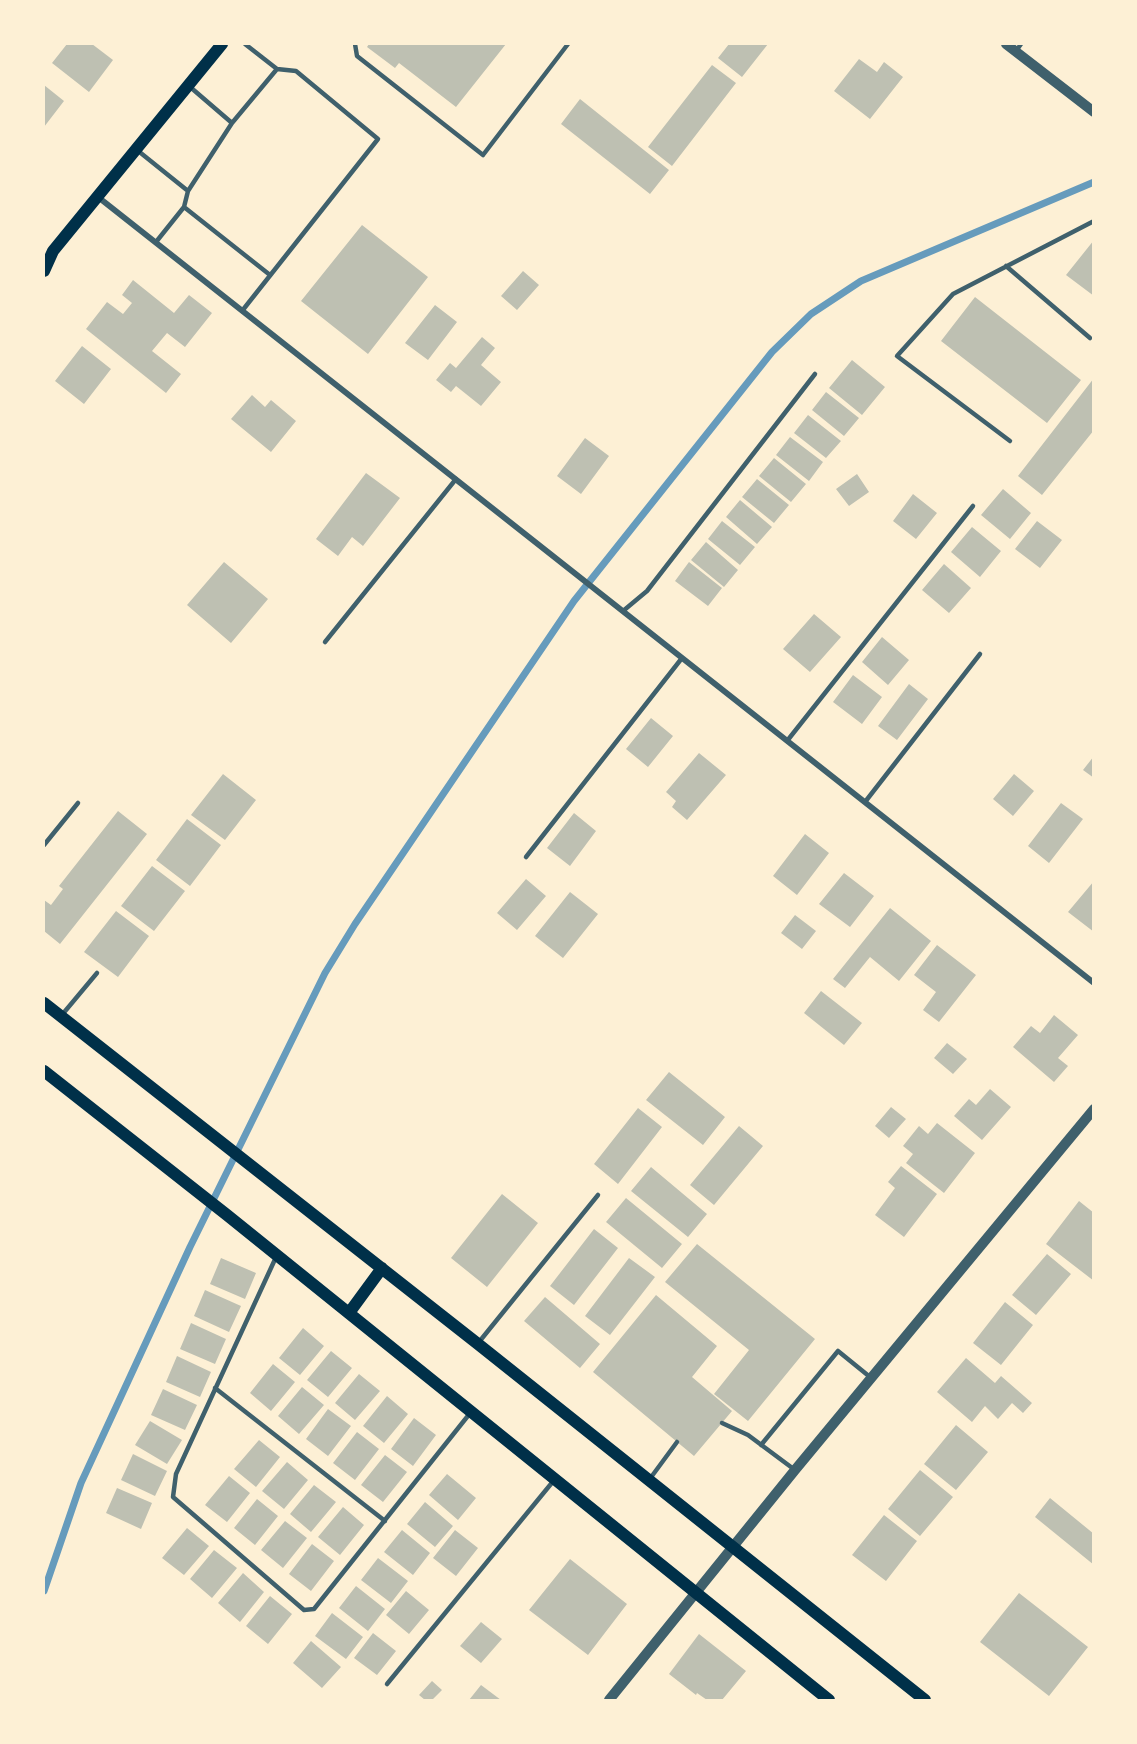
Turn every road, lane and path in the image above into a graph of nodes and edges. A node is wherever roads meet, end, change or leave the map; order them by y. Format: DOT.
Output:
graph roads {
  1 [pos="222,44"];
  2 [pos="245,44"];
  3 [pos="355,44"];
  4 [pos="568,44"];
  5 [pos="1014,46"];
  6 [pos="277,69"];
  7 [pos="189,86"];
  8 [pos="1094,112"];
  9 [pos="232,123"];
  10 [pos="136,150"];
  11 [pos="188,191"];
  12 [pos="98,196"];
  13 [pos="184,207"];
  14 [pos="1094,221"];
  15 [pos="156,242"];
  16 [pos="48,254"];
  17 [pos="1006,266"];
  18 [pos="44,271"];
  19 [pos="270,275"];
  20 [pos="242,311"];
  21 [pos="1090,338"];
  22 [pos="815,374"];
  23 [pos="1010,441"];
  24 [pos="456,479"];
  25 [pos="973,506"];
  26 [pos="623,611"];
  27 [pos="325,642"];
  28 [pos="980,654"];
  29 [pos="682,658"];
  30 [pos="787,741"];
  31 [pos="865,802"];
  32 [pos="78,803"];
  33 [pos="44,845"];
  34 [pos="526,857"];
  35 [pos="97,973"];
  36 [pos="1094,983"];
  37 [pos="45,1008"];
  38 [pos="61,1016"];
  39 [pos="44,1071"];
  40 [pos="1094,1109"];
  41 [pos="598,1195"];
  42 [pos="276,1255"];
  43 [pos="382,1268"];
  44 [pos="349,1313"];
  45 [pos="478,1344"];
  46 [pos="871,1378"];
  47 [pos="216,1388"];
  48 [pos="471,1412"];
  49 [pos="722,1423"];
  50 [pos="677,1442"];
  51 [pos="761,1445"];
  52 [pos="795,1470"];
  53 [pos="555,1479"];
  54 [pos="649,1480"];
  55 [pos="385,1521"];
  56 [pos="733,1546"];
  57 [pos="695,1593"];
  58 [pos="387,1684"];
  59 [pos="609,1701"];
  60 [pos="829,1701"];
  61 [pos="925,1701"];
  1 -- 7 [label="main road"];
  2 -- 6 [label="lane"];
  3 -- 4 [label="lane"];
  5 -- 8 [label="street"];
  6 -- 9 [label="lane"];
  6 -- 19 [label="lane"];
  7 -- 9 [label="lane"];
  7 -- 10 [label="main road"];
  9 -- 11 [label="lane"];
  10 -- 11 [label="lane"];
  10 -- 12 [label="main road"];
  11 -- 13 [label="lane"];
  12 -- 15 [label="street"];
  12 -- 16 [label="main road"];
  13 -- 15 [label="lane"];
  13 -- 19 [label="lane"];
  14 -- 17 [label="lane"];
  15 -- 20 [label="street"];
  16 -- 18 [label="main road"];
  17 -- 21 [label="lane"];
  17 -- 23 [label="lane"];
  19 -- 20 [label="lane"];
  20 -- 24 [label="street"];
  22 -- 26 [label="lane"];
  24 -- 26 [label="street"];
  24 -- 27 [label="lane"];
  25 -- 30 [label="lane"];
  26 -- 29 [label="street"];
  28 -- 31 [label="lane"];
  29 -- 30 [label="street"];
  29 -- 34 [label="lane"];
  30 -- 31 [label="street"];
  31 -- 36 [label="street"];
  32 -- 33 [label="lane"];
  35 -- 38 [label="lane"];
  37 -- 38 [label="main road"];
  38 -- 43 [label="main road"];
  39 -- 42 [label="main road"];
  40 -- 46 [label="street"];
  41 -- 45 [label="lane"];
  42 -- 44 [label="main road"];
  42 -- 47 [label="lane"];
  43 -- 44 [label="main road"];
  43 -- 45 [label="main road"];
  44 -- 48 [label="main road"];
  45 -- 54 [label="main road"];
  46 -- 51 [label="lane"];
  46 -- 52 [label="street"];
  47 -- 55 [label="lane"];
  47 -- 55 [label="lane"];
  48 -- 53 [label="main road"];
  48 -- 55 [label="lane"];
  49 -- 51 [label="lane"];
  50 -- 54 [label="lane"];
  51 -- 52 [label="lane"];
  52 -- 56 [label="street"];
  53 -- 57 [label="main road"];
  53 -- 58 [label="lane"];
  54 -- 56 [label="main road"];
  56 -- 57 [label="street"];
  56 -- 61 [label="main road"];
  57 -- 59 [label="street"];
  57 -- 60 [label="main road"];
}
